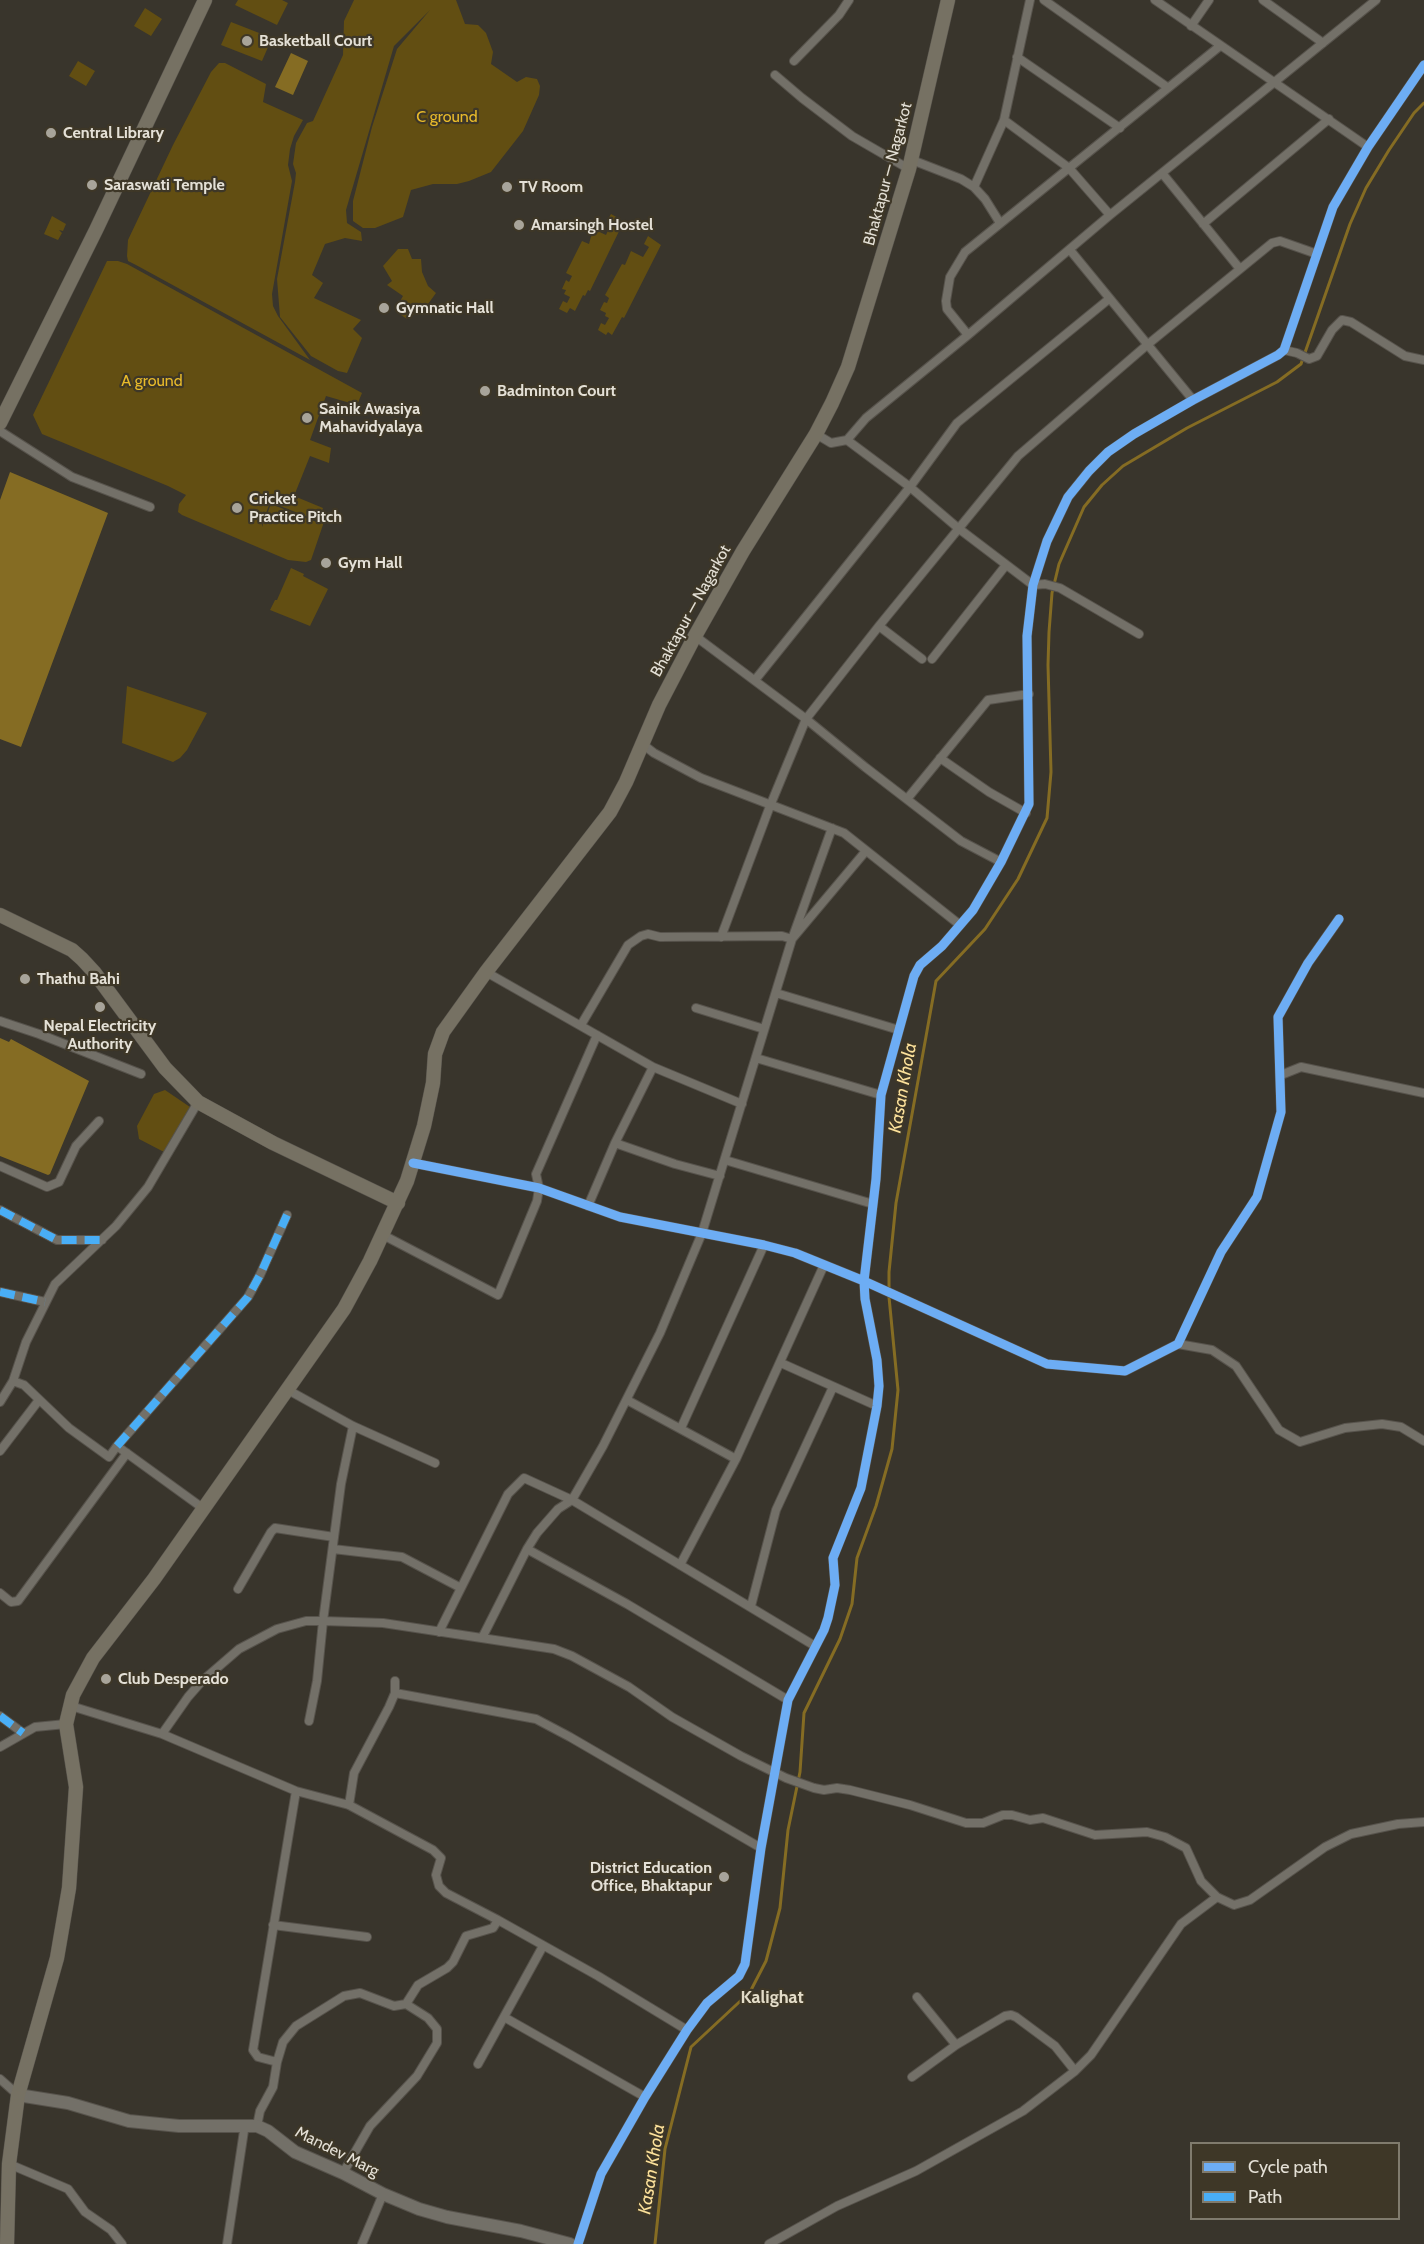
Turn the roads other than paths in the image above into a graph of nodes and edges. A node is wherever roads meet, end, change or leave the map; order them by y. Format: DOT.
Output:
graph roads {
  1 [pos="205,0"];
  2 [pos="849,0"];
  3 [pos="948,0"];
  4 [pos="1030,0"];
  5 [pos="1044,0"];
  6 [pos="1155,0"];
  7 [pos="1209,0"];
  8 [pos="1376,0"];
  9 [pos="1268,1"];
  10 [pos="1191,26"];
  11 [pos="1323,43"];
  12 [pos="1220,46"];
  13 [pos="1017,57"];
  14 [pos="794,61"];
  15 [pos="1424,65"];
  16 [pos="776,75"];
  17 [pos="1273,82"];
  18 [pos="1167,87"];
  19 [pos="1329,119"];
  20 [pos="1004,120"];
  21 [pos="1120,128"];
  22 [pos="1368,147"];
  23 [pos="911,165"];
  24 [pos="1069,168"];
  25 [pos="1162,173"];
  26 [pos="974,187"];
  27 [pos="1110,214"];
  28 [pos="1000,223"];
  29 [pos="1203,224"];
  30 [pos="1070,250"];
  31 [pos="1317,254"];
  32 [pos="1240,269"];
  33 [pos="1108,299"];
  34 [pos="968,335"];
  35 [pos="1147,345"];
  36 [pos="1284,350"];
  37 [pos="1424,360"];
  38 [pos="1193,400"];
  39 [pos="0,423"];
  40 [pos="0,431"];
  41 [pos="816,434"];
  42 [pos="847,440"];
  43 [pos="910,487"];
  44 [pos="150,507"];
  45 [pos="958,528"];
  46 [pos="1006,565"];
  47 [pos="1033,585"];
  48 [pos="879,626"];
  49 [pos="1139,634"];
  50 [pos="695,636"];
  51 [pos="755,680"];
  52 [pos="1029,694"];
  53 [pos="806,719"];
  54 [pos="641,743"];
  55 [pos="940,758"];
  56 [pos="907,799"];
  57 [pos="770,806"];
  58 [pos="1026,813"];
  59 [pos="832,828"];
  60 [pos="865,852"];
  61 [pos="1001,862"];
  62 [pos="0,915"];
  63 [pos="1339,919"];
  64 [pos="960,925"];
  65 [pos="721,937"];
  66 [pos="792,939"];
  67 [pos="486,972"];
  68 [pos="776,993"];
  69 [pos="696,1008"];
  70 [pos="0,1021"];
  71 [pos="581,1026"];
  72 [pos="764,1029"];
  73 [pos="899,1030"];
  74 [pos="597,1035"];
  75 [pos="756,1058"];
  76 [pos="653,1067"];
  77 [pos="141,1074"];
  78 [pos="1281,1075"];
  79 [pos="1424,1093"];
  80 [pos="881,1095"];
  81 [pos="198,1102"];
  82 [pos="742,1104"];
  83 [pos="99,1121"];
  84 [pos="615,1143"];
  85 [pos="725,1160"];
  86 [pos="412,1163"];
  87 [pos="0,1166"];
  88 [pos="720,1176"];
  89 [pos="538,1188"];
  90 [pos="398,1203"];
  91 [pos="873,1204"];
  92 [pos="588,1206"];
  93 [pos="0,1210"];
  94 [pos="286,1215"];
  95 [pos="702,1233"];
  96 [pos="383,1235"];
  97 [pos="102,1240"];
  98 [pos="764,1245"];
  99 [pos="824,1265"];
  100 [pos="864,1281"];
  101 [pos="0,1292"];
  102 [pos="45,1302"];
  103 [pos="1178,1344"];
  104 [pos="781,1363"];
  105 [pos="13,1381"];
  106 [pos="833,1387"];
  107 [pos="288,1390"];
  108 [pos="39,1400"];
  109 [pos="627,1400"];
  110 [pos="0,1402"];
  111 [pos="877,1406"];
  112 [pos="353,1426"];
  113 [pos="681,1428"];
  114 [pos="1424,1441"];
  115 [pos="117,1446"];
  116 [pos="0,1451"];
  117 [pos="127,1453"];
  118 [pos="736,1459"];
  119 [pos="435,1463"];
  120 [pos="572,1500"];
  121 [pos="204,1509"];
  122 [pos="334,1537"];
  123 [pos="333,1549"];
  124 [pos="527,1549"];
  125 [pos="680,1565"];
  126 [pos="460,1588"];
  127 [pos="238,1589"];
  128 [pos="0,1593"];
  129 [pos="751,1606"];
  130 [pos="323,1621"];
  131 [pos="439,1632"];
  132 [pos="482,1638"];
  133 [pos="815,1646"];
  134 [pos="395,1681"];
  135 [pos="395,1693"];
  136 [pos="788,1700"];
  137 [pos="70,1707"];
  138 [pos="0,1716"];
  139 [pos="309,1721"];
  140 [pos="66,1724"];
  141 [pos="22,1733"];
  142 [pos="162,1734"];
  143 [pos="0,1748"];
  144 [pos="775,1773"];
  145 [pos="296,1791"];
  146 [pos="349,1805"];
  147 [pos="1424,1822"];
  148 [pos="761,1848"];
  149 [pos="1216,1897"];
  150 [pos="498,1920"];
  151 [pos="273,1925"];
  152 [pos="367,1937"];
  153 [pos="543,1946"];
  154 [pos="917,1997"];
  155 [pos="406,2004"];
  156 [pos="504,2017"];
  157 [pos="687,2030"];
  158 [pos="956,2044"];
  159 [pos="276,2062"];
  160 [pos="478,2064"];
  161 [pos="1075,2071"];
  162 [pos="912,2076"];
  163 [pos="0,2079"];
  164 [pos="18,2095"];
  165 [pos="645,2097"];
  166 [pos="251,2125"];
  167 [pos="9,2164"];
  168 [pos="343,2173"];
  169 [pos="383,2194"];
  170 [pos="7,2244"];
  171 [pos="122,2244"];
  172 [pos="227,2244"];
  173 [pos="362,2244"];
  174 [pos="570,2244"];
  175 [pos="578,2244"];
  176 [pos="769,2244"];
  1 -- 39 [label="main road"];
  2 -- 14 [label="street"];
  3 -- 23 [label="main road, Bhaktapur — Nagarkot"];
  4 -- 13 [label="street"];
  5 -- 18 [label="street"];
  6 -- 10 [label="street"];
  7 -- 10 [label="street"];
  8 -- 11 [label="street"];
  9 -- 11 [label="street"];
  10 -- 12 [label="street"];
  11 -- 17 [label="street"];
  12 -- 17 [label="street"];
  12 -- 18 [label="street"];
  13 -- 20 [label="street"];
  13 -- 21 [label="street"];
  15 -- 22 [label="street"];
  16 -- 23 [label="street"];
  17 -- 19 [label="street"];
  17 -- 25 [label="street"];
  18 -- 21 [label="street"];
  19 -- 22 [label="street"];
  19 -- 29 [label="street"];
  20 -- 24 [label="street"];
  20 -- 26 [label="street"];
  21 -- 24 [label="street"];
  22 -- 31 [label="street"];
  23 -- 26 [label="street"];
  23 -- 41 [label="main road, Bhaktapur — Nagarkot"];
  24 -- 27 [label="street"];
  24 -- 28 [label="street"];
  25 -- 27 [label="street"];
  25 -- 29 [label="street"];
  26 -- 28 [label="street"];
  27 -- 30 [label="street"];
  28 -- 34 [label="street"];
  29 -- 32 [label="street"];
  30 -- 33 [label="street"];
  30 -- 34 [label="street"];
  31 -- 32 [label="street"];
  31 -- 36 [label="street"];
  32 -- 35 [label="street"];
  33 -- 35 [label="street"];
  33 -- 43 [label="street"];
  34 -- 42 [label="street"];
  35 -- 38 [label="street"];
  35 -- 45 [label="street"];
  36 -- 37 [label="street"];
  36 -- 38 [label="street"];
  38 -- 47 [label="street"];
  40 -- 44 [label="street"];
  41 -- 42 [label="street"];
  41 -- 50 [label="main road, Bhaktapur — Nagarkot"];
  42 -- 43 [label="street"];
  43 -- 45 [label="street"];
  43 -- 51 [label="street"];
  45 -- 46 [label="street"];
  45 -- 48 [label="street"];
  46 -- 47 [label="street"];
  46 -- 48 [label="street"];
  47 -- 49 [label="street"];
  47 -- 52 [label="street"];
  48 -- 53 [label="street"];
  50 -- 51 [label="street"];
  50 -- 54 [label="main road, Bhaktapur — Nagarkot"];
  51 -- 53 [label="street"];
  52 -- 55 [label="street"];
  52 -- 58 [label="street"];
  53 -- 56 [label="street"];
  53 -- 57 [label="street"];
  54 -- 57 [label="street"];
  54 -- 67 [label="main road, Bhaktapur — Nagarkot"];
  55 -- 56 [label="street"];
  55 -- 58 [label="street"];
  56 -- 61 [label="street"];
  57 -- 59 [label="street"];
  57 -- 65 [label="street"];
  58 -- 61 [label="street"];
  59 -- 60 [label="street"];
  59 -- 66 [label="street"];
  60 -- 64 [label="street"];
  60 -- 66 [label="street"];
  61 -- 64 [label="street"];
  62 -- 81 [label="main road"];
  63 -- 78 [label="street"];
  64 -- 73 [label="street"];
  65 -- 66 [label="street"];
  65 -- 71 [label="street"];
  66 -- 68 [label="street"];
  67 -- 71 [label="street"];
  67 -- 86 [label="main road, Bhaktapur — Nagarkot"];
  68 -- 72 [label="street"];
  68 -- 73 [label="street"];
  69 -- 72 [label="street"];
  70 -- 77 [label="street"];
  71 -- 74 [label="street"];
  72 -- 75 [label="street"];
  73 -- 80 [label="street"];
  74 -- 76 [label="street"];
  74 -- 89 [label="street"];
  75 -- 80 [label="street"];
  75 -- 82 [label="street"];
  76 -- 82 [label="street"];
  76 -- 84 [label="street"];
  78 -- 79 [label="street"];
  78 -- 103 [label="street"];
  80 -- 91 [label="street"];
  81 -- 90 [label="main road"];
  81 -- 97 [label="street"];
  82 -- 85 [label="street"];
  83 -- 87 [label="street"];
  84 -- 88 [label="street"];
  84 -- 92 [label="street"];
  85 -- 88 [label="street"];
  85 -- 91 [label="street"];
  86 -- 89 [label="street"];
  86 -- 90 [label="main road, Bhaktapur — Nagarkot"];
  88 -- 95 [label="street"];
  89 -- 92 [label="street"];
  89 -- 96 [label="street"];
  90 -- 96 [label="main road, Bhaktapur — Nagarkot"];
  91 -- 100 [label="street"];
  92 -- 95 [label="street"];
  93 -- 97 [label="street"];
  94 -- 115 [label="street"];
  95 -- 98 [label="street"];
  95 -- 109 [label="street"];
  96 -- 107 [label="main road, Bhaktapur — Nagarkot"];
  97 -- 102 [label="street"];
  98 -- 99 [label="street"];
  98 -- 113 [label="street"];
  99 -- 100 [label="street"];
  99 -- 104 [label="street"];
  100 -- 103 [label="street"];
  100 -- 111 [label="street"];
  101 -- 102 [label="street"];
  102 -- 105 [label="street"];
  103 -- 114 [label="street"];
  104 -- 106 [label="street"];
  104 -- 118 [label="street"];
  105 -- 108 [label="street"];
  105 -- 110 [label="street"];
  106 -- 111 [label="street"];
  106 -- 129 [label="street"];
  107 -- 112 [label="street"];
  107 -- 121 [label="main road, Bhaktapur — Nagarkot"];
  108 -- 115 [label="street"];
  108 -- 116 [label="street"];
  109 -- 113 [label="street"];
  109 -- 120 [label="street"];
  111 -- 133 [label="street"];
  112 -- 119 [label="street"];
  112 -- 122 [label="street"];
  113 -- 118 [label="street"];
  115 -- 117 [label="street"];
  117 -- 121 [label="street"];
  117 -- 128 [label="street"];
  118 -- 125 [label="street"];
  120 -- 124 [label="street"];
  120 -- 125 [label="street"];
  120 -- 126 [label="street"];
  121 -- 137 [label="main road, Bhaktapur — Nagarkot"];
  122 -- 123 [label="street"];
  122 -- 127 [label="street"];
  123 -- 126 [label="street"];
  123 -- 130 [label="street"];
  124 -- 132 [label="street"];
  124 -- 136 [label="street"];
  125 -- 129 [label="street"];
  126 -- 131 [label="street"];
  129 -- 133 [label="street"];
  130 -- 131 [label="street"];
  130 -- 139 [label="street"];
  130 -- 142 [label="street"];
  131 -- 132 [label="street"];
  132 -- 144 [label="street"];
  133 -- 136 [label="street"];
  134 -- 135 [label="street"];
  135 -- 146 [label="street"];
  135 -- 148 [label="street"];
  136 -- 144 [label="street"];
  137 -- 140 [label="main road, Bhaktapur — Nagarkot"];
  137 -- 142 [label="street"];
  138 -- 141 [label="street"];
  140 -- 141 [label="street"];
  140 -- 164 [label="main road"];
  141 -- 143 [label="street"];
  142 -- 145 [label="street"];
  144 -- 148 [label="street"];
  144 -- 149 [label="street"];
  145 -- 146 [label="street"];
  145 -- 151 [label="street"];
  146 -- 150 [label="street"];
  147 -- 149 [label="street"];
  148 -- 157 [label="street"];
  149 -- 161 [label="street"];
  150 -- 153 [label="street"];
  150 -- 155 [label="street"];
  151 -- 152 [label="street"];
  151 -- 159 [label="street"];
  153 -- 156 [label="street"];
  153 -- 157 [label="street"];
  154 -- 158 [label="street"];
  155 -- 159 [label="street"];
  155 -- 168 [label="street"];
  156 -- 160 [label="street"];
  156 -- 165 [label="street"];
  157 -- 165 [label="street"];
  158 -- 161 [label="street"];
  158 -- 162 [label="street"];
  159 -- 166 [label="street"];
  161 -- 176 [label="street"];
  163 -- 164 [label="street"];
  164 -- 166 [label="main road"];
  164 -- 167 [label="main road"];
  165 -- 175 [label="street"];
  166 -- 168 [label="main road, Mandev Marg"];
  166 -- 172 [label="street"];
  167 -- 170 [label="main road"];
  167 -- 171 [label="street"];
  168 -- 169 [label="main road, Mandev Marg"];
  169 -- 173 [label="street"];
  169 -- 174 [label="main road, Mandev Marg"];
}
